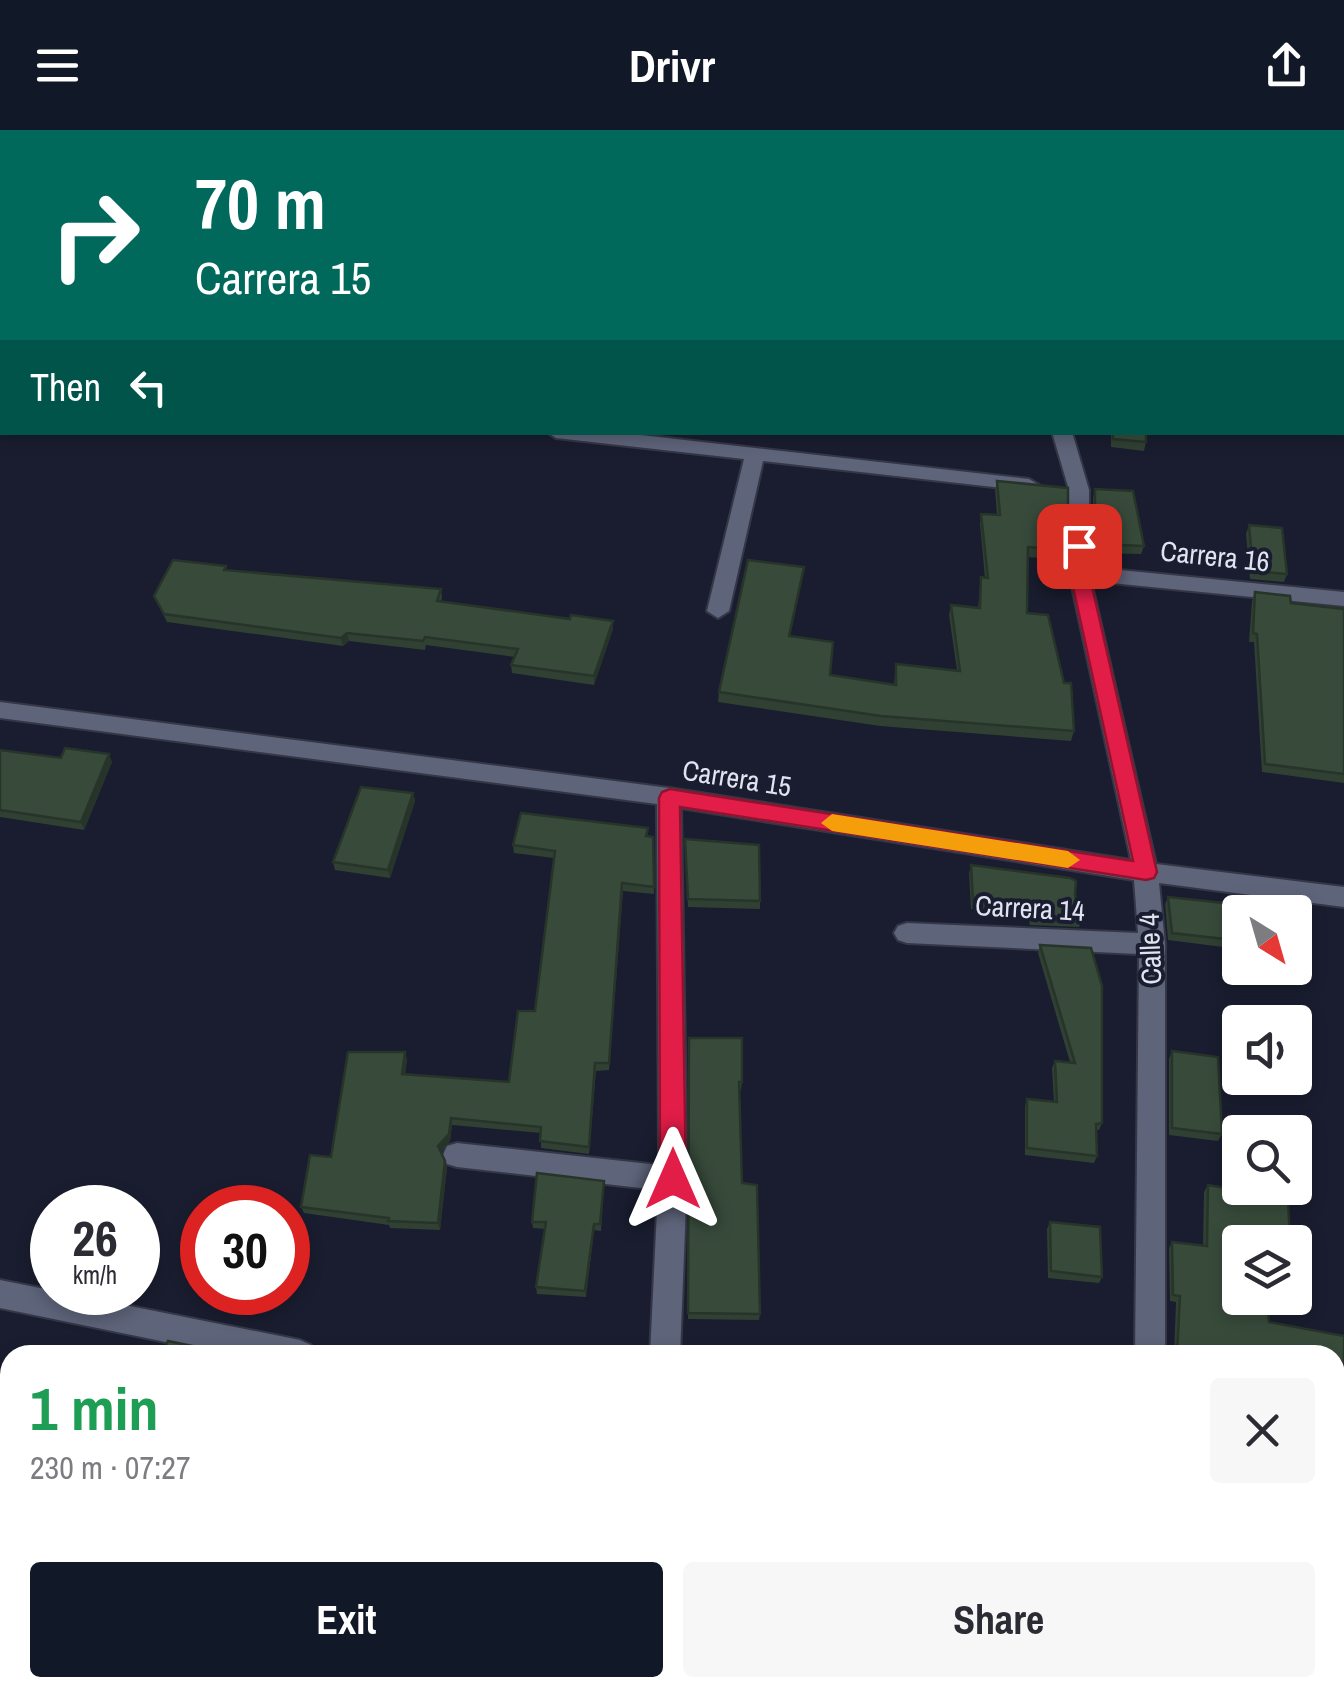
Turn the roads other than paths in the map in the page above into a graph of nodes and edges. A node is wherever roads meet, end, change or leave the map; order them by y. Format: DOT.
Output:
graph roads {
  1 [pos="583,435"];
  2 [pos="1062,435"];
  3 [pos="755,454"];
  4 [pos="1060,488"];
  5 [pos="1080,573"];
  6 [pos="1344,599"];
  7 [pos="718,611"];
  8 [pos="0,710"];
  9 [pos="670,798"];
  10 [pos="1146,872"];
  11 [pos="1344,897"];
  12 [pos="907,932"];
  13 [pos="1152,944"];
  14 [pos="457,1155"];
  15 [pos="673,1179"];
  16 [pos="0,1294"];
  17 [pos="251,1345"];
  18 [pos="665,1345"];
  19 [pos="1150,1345"];
  1 -- 3 [label="street"];
  2 -- 4 [label="street, Calle 4"];
  3 -- 4 [label="street"];
  3 -- 7 [label="street"];
  4 -- 5 [label="street, Calle 4"];
  5 -- 6 [label="street, Carrera 16"];
  5 -- 10 [label="street, Calle 4"];
  8 -- 9 [label="street, Carrera 15"];
  9 -- 10 [label="street, Carrera 15"];
  9 -- 15 [label="street"];
  10 -- 11 [label="street, Carrera 15"];
  10 -- 13 [label="street, Calle 4"];
  12 -- 13 [label="street, Carrera 14"];
  13 -- 19 [label="street, Calle 4"];
  14 -- 15 [label="street"];
  15 -- 18 [label="street"];
  16 -- 17 [label="street"];
}
